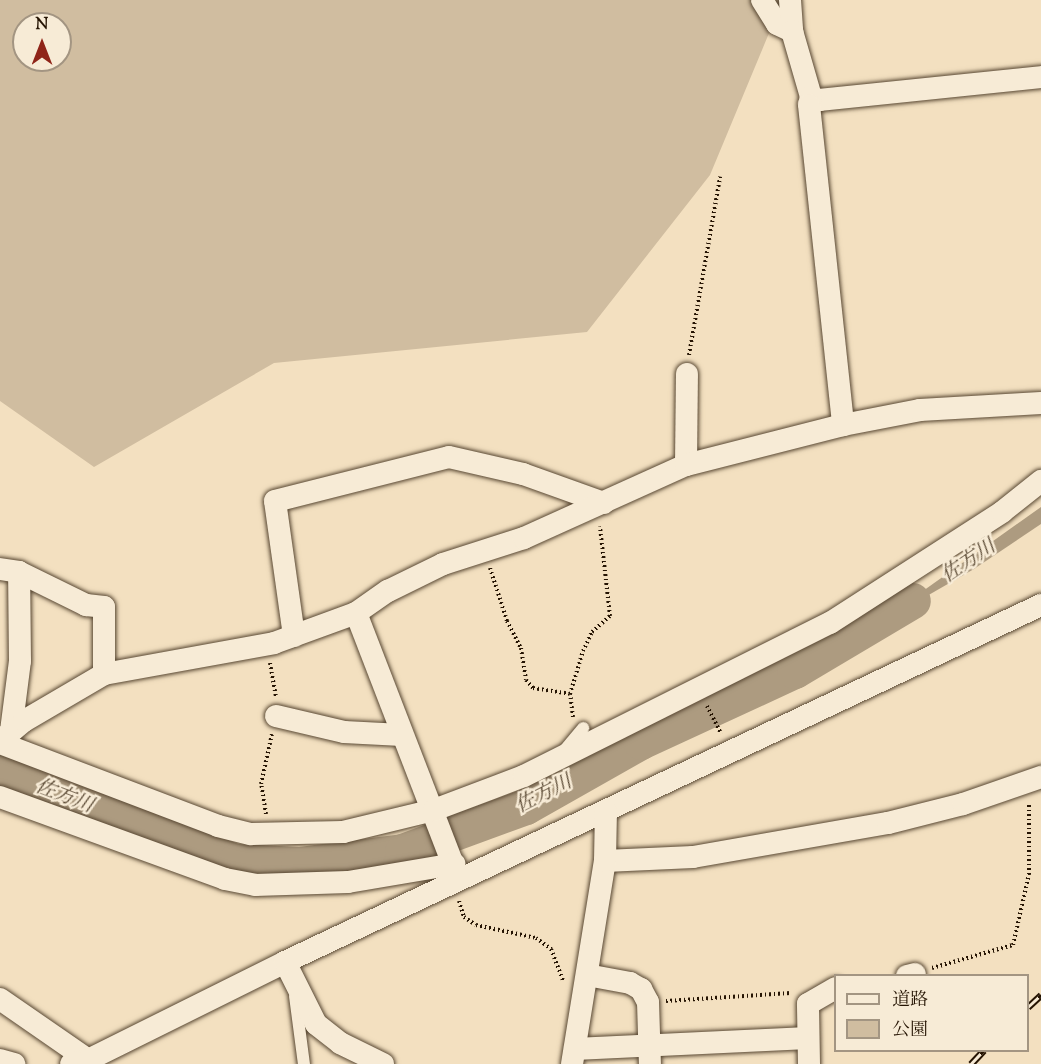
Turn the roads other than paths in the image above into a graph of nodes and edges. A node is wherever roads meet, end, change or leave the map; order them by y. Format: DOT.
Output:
graph roads {
  1 [pos="762,0"];
  2 [pos="790,0"];
  3 [pos="792,31"];
  4 [pos="1041,77"];
  5 [pos="811,97"];
  6 [pos="687,374"];
  7 [pos="1041,403"];
  8 [pos="843,425"];
  9 [pos="686,465"];
  10 [pos="1041,481"];
  11 [pos="601,504"];
  12 [pos="10,571"];
  13 [pos="1041,605"];
  14 [pos="356,614"];
  15 [pos="294,636"];
  16 [pos="104,674"];
  17 [pos="276,716"];
  18 [pos="580,732"];
  19 [pos="402,735"];
  20 [pos="4,739"];
  21 [pos="557,759"];
  22 [pos="1034,779"];
  23 [pos="0,797"];
  24 [pos="434,810"];
  25 [pos="606,811"];
  26 [pos="604,861"];
  27 [pos="455,872"];
  28 [pos="290,969"];
  29 [pos="586,984"];
  30 [pos="826,993"];
  31 [pos="0,999"];
  32 [pos="808,1038"];
  33 [pos="650,1055"];
  34 [pos="574,1056"];
  35 [pos="0,1060"];
  36 [pos="80,1062"];
  37 [pos="14,1064"];
  38 [pos="304,1064"];
  39 [pos="383,1064"];
  40 [pos="809,1064"];
  1 -- 3 [label="street"];
  2 -- 3 [label="street"];
  3 -- 5 [label="street"];
  4 -- 5 [label="street"];
  5 -- 8 [label="street"];
  6 -- 9 [label="street"];
  7 -- 8 [label="street"];
  8 -- 9 [label="street"];
  9 -- 11 [label="street"];
  10 -- 21 [label="street"];
  11 -- 14 [label="street"];
  11 -- 15 [label="street"];
  12 -- 16 [label="street"];
  12 -- 20 [label="street"];
  13 -- 25 [label="street"];
  14 -- 15 [label="street"];
  14 -- 19 [label="street"];
  15 -- 16 [label="street"];
  16 -- 20 [label="street"];
  17 -- 19 [label="street"];
  18 -- 21 [label="lane"];
  19 -- 24 [label="street"];
  20 -- 24 [label="street"];
  21 -- 24 [label="street"];
  22 -- 26 [label="street"];
  23 -- 27 [label="street"];
  24 -- 27 [label="street"];
  25 -- 26 [label="street"];
  25 -- 27 [label="street"];
  26 -- 29 [label="street"];
  27 -- 28 [label="street"];
  28 -- 36 [label="street"];
  28 -- 38 [label="lane"];
  28 -- 39 [label="street"];
  29 -- 33 [label="street"];
  29 -- 34 [label="street"];
  30 -- 32 [label="street"];
  31 -- 36 [label="street"];
  32 -- 33 [label="street"];
  32 -- 40 [label="street"];
  33 -- 34 [label="street"];
  35 -- 37 [label="street"];
}
